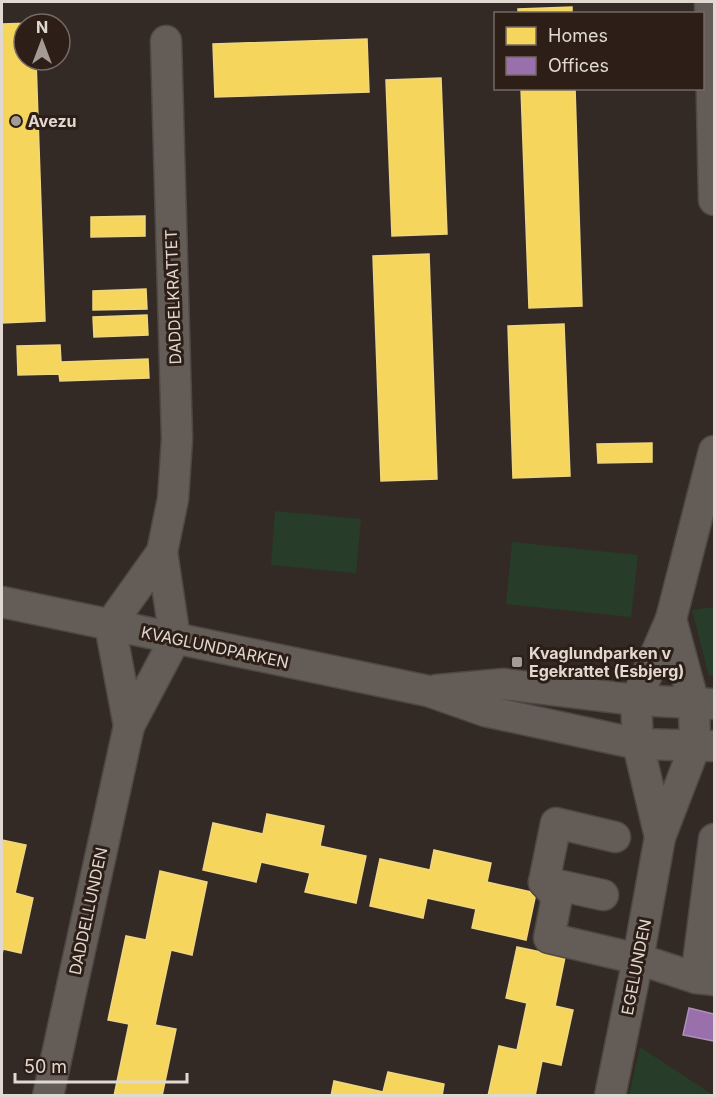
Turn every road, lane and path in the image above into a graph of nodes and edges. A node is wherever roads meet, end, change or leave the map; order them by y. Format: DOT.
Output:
graph roads {
  1 [pos="710,2"];
  2 [pos="166,41"];
  3 [pos="714,200"];
  4 [pos="714,451"];
  5 [pos="162,552"];
  6 [pos="2,602"];
  7 [pos="671,619"];
  8 [pos="110,625"];
  9 [pos="174,639"];
  10 [pos="429,691"];
  11 [pos="636,700"];
  12 [pos="704,704"];
  13 [pos="129,726"];
  14 [pos="638,744"];
  15 [pos="705,746"];
  16 [pos="615,837"];
  17 [pos="660,837"];
  18 [pos="714,839"];
  19 [pos="544,882"];
  20 [pos="603,895"];
  21 [pos="638,959"];
  22 [pos="705,979"];
  23 [pos="48,1095"];
  24 [pos="610,1095"];
  1 -- 3 [label="street"];
  2 -- 5 [label="street, DADDELKRATTET"];
  4 -- 7 [label="street"];
  5 -- 8 [label="street, DADDELKRATTET"];
  5 -- 9 [label="street, DADDELKRATTET"];
  6 -- 8 [label="street, KVAGLUNDPARKEN"];
  7 -- 11 [label="street"];
  7 -- 12 [label="street, EGELUNDEN"];
  8 -- 9 [label="street, KVAGLUNDPARKEN"];
  8 -- 13 [label="street, DADDELLUNDEN"];
  9 -- 10 [label="street, KVAGLUNDPARKEN"];
  9 -- 13 [label="street, DADDELLUNDEN"];
  10 -- 11 [label="street, KVAGLUNDPARKEN"];
  10 -- 14 [label="street, KVAGLUNDPARKEN"];
  11 -- 12 [label="street, KVAGLUNDPARKEN"];
  11 -- 14 [label="street, EGELUNDEN"];
  12 -- 15 [label="street, EGELUNDEN"];
  13 -- 23 [label="street, DADDELLUNDEN"];
  14 -- 15 [label="street, KVAGLUNDPARKEN"];
  14 -- 17 [label="street, EGELUNDEN"];
  15 -- 17 [label="street, EGELUNDEN"];
  16 -- 19 [label="street"];
  17 -- 21 [label="street, EGELUNDEN"];
  18 -- 22 [label="street"];
  19 -- 20 [label="street"];
  19 -- 21 [label="street"];
  21 -- 22 [label="street"];
  21 -- 24 [label="street, EGELUNDEN"];
}
